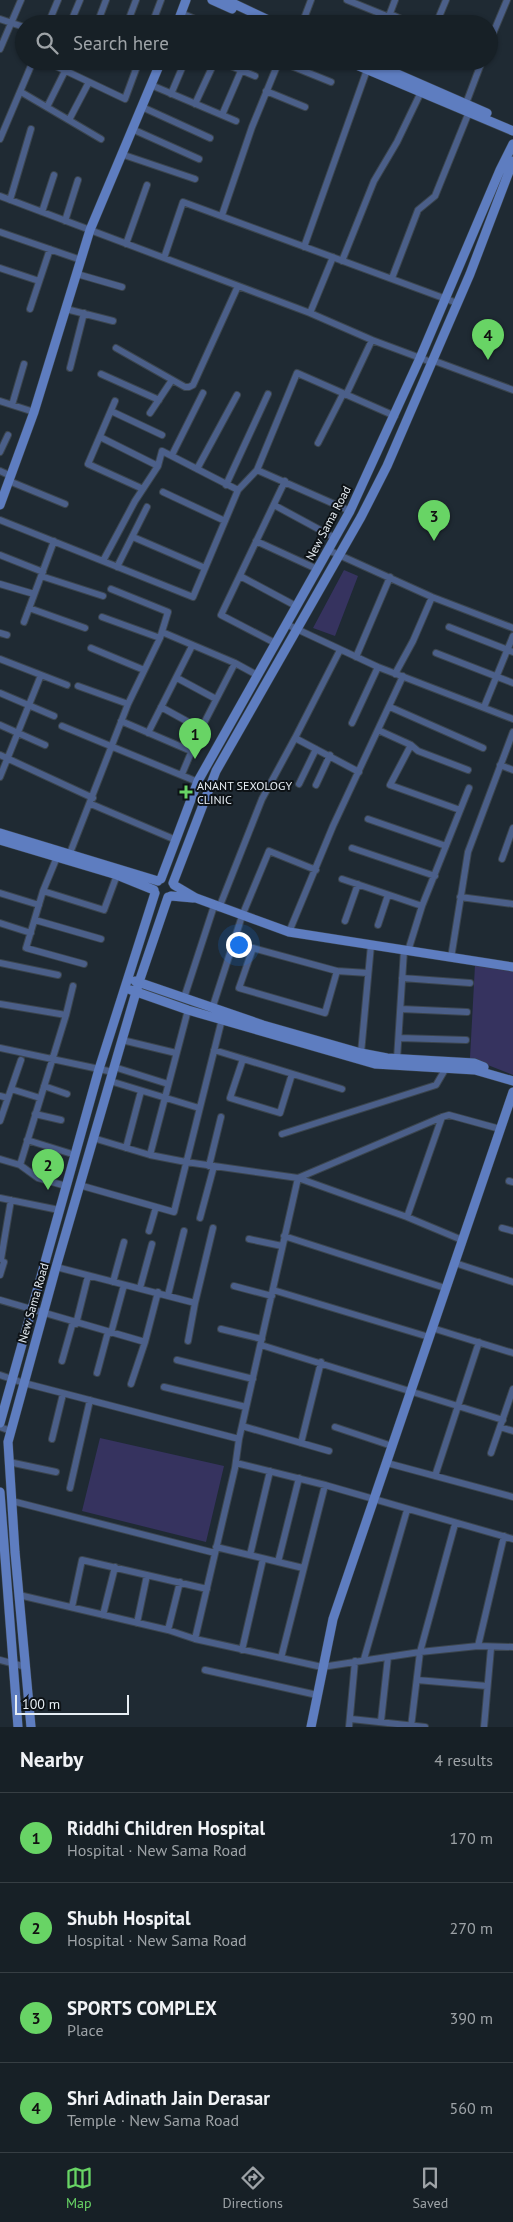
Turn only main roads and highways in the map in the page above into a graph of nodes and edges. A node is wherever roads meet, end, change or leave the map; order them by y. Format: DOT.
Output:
graph roads {
  1 [pos="186,0"];
  2 [pos="212,0"];
  3 [pos="226,0"];
  4 [pos="180,15"];
  5 [pos="244,15"];
  6 [pos="258,15"];
  7 [pos="158,70"];
  8 [pos="379,70"];
  9 [pos="381,70"];
  10 [pos="466,109"];
  11 [pos="513,125"];
  12 [pos="513,131"];
  13 [pos="513,144"];
  14 [pos="513,161"];
  15 [pos="504,171"];
  16 [pos="0,505"];
  17 [pos="0,833"];
  18 [pos="0,840"];
  19 [pos="159,880"];
  20 [pos="173,884"];
  21 [pos="155,892"];
  22 [pos="170,897"];
  23 [pos="196,898"];
  24 [pos="513,967"];
  25 [pos="126,984"];
  26 [pos="138,987"];
  27 [pos="513,1080"];
  28 [pos="513,1092"];
  29 [pos="1,1418"];
  30 [pos="0,1492"];
  31 [pos="2,1553"];
  32 [pos="18,1727"];
  33 [pos="30,1727"];
  34 [pos="311,1727"];
  1 -- 4 [label="main road"];
  2 -- 5 [label="main road"];
  3 -- 6 [label="main road"];
  7 -- 16 [label="main road"];
  8 -- 10 [label="main road"];
  9 -- 10 [label="main road"];
  10 -- 11 [label="main road"];
  10 -- 12 [label="main road"];
  13 -- 15 [label="main road"];
  14 -- 15 [label="main road"];
  15 -- 19 [label="main road, New Sama Road"];
  15 -- 20 [label="main road, New Sama Road"];
  17 -- 19 [label="main road"];
  18 -- 21 [label="main road"];
  19 -- 20 [label="main road"];
  19 -- 21 [label="main road"];
  20 -- 22 [label="main road"];
  20 -- 23 [label="main road"];
  21 -- 22 [label="main road"];
  21 -- 25 [label="main road, New Sama Road"];
  22 -- 23 [label="main road"];
  22 -- 26 [label="main road, New Sama Road"];
  23 -- 24 [label="main road"];
  25 -- 26 [label="main road"];
  25 -- 29 [label="main road, New Sama Road"];
  26 -- 27 [label="main road"];
  26 -- 27 [label="main road"];
  26 -- 33 [label="main road, New Sama Road"];
  28 -- 34 [label="main road"];
  30 -- 31 [label="main road"];
  31 -- 32 [label="main road"];
}
